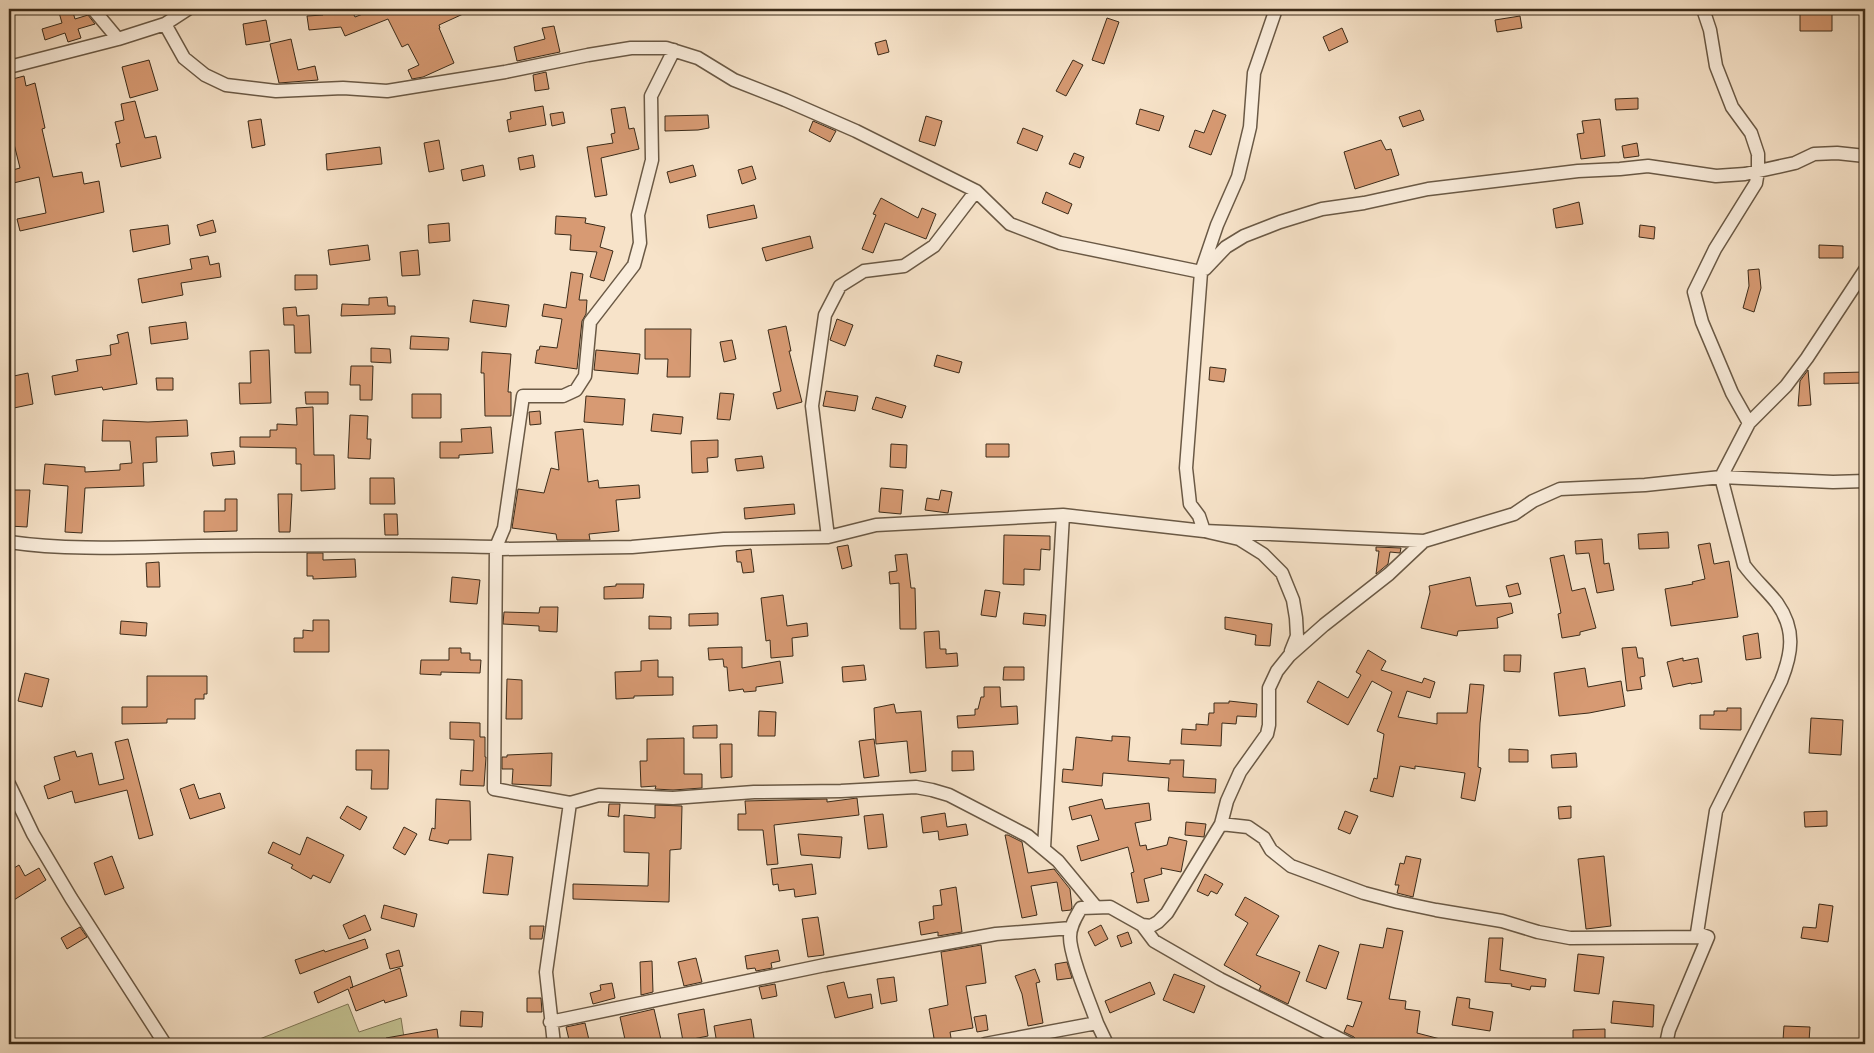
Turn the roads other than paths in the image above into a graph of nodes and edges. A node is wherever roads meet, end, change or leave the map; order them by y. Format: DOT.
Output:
graph roads {
  1 [pos="93,9"];
  2 [pos="188,9"];
  3 [pos="1276,9"];
  4 [pos="1703,9"];
  5 [pos="165,24"];
  6 [pos="118,39"];
  7 [pos="674,50"];
  8 [pos="9,67"];
  9 [pos="1865,156"];
  10 [pos="1758,170"];
  11 [pos="976,191"];
  12 [pos="1865,270"];
  13 [pos="1202,272"];
  14 [pos="1749,423"];
  15 [pos="1721,477"];
  16 [pos="1865,481"];
  17 [pos="1063,515"];
  18 [pos="1204,531"];
  19 [pos="828,538"];
  20 [pos="1424,541"];
  21 [pos="9,542"];
  22 [pos="496,546"];
  23 [pos="1289,656"];
  24 [pos="9,784"];
  25 [pos="570,803"];
  26 [pos="1222,824"];
  27 [pos="1044,848"];
  28 [pos="1096,907"];
  29 [pos="1142,925"];
  30 [pos="1071,928"];
  31 [pos="1708,938"];
  32 [pos="550,1022"];
  33 [pos="1097,1022"];
  34 [pos="165,1044"];
  35 [pos="554,1044"];
  36 [pos="985,1044"];
  37 [pos="1107,1044"];
  38 [pos="1350,1044"];
  39 [pos="1666,1044"];
  1 -- 6 [label="street"];
  2 -- 5 [label="street"];
  3 -- 13 [label="street"];
  4 -- 10 [label="street"];
  5 -- 6 [label="street"];
  5 -- 7 [label="street"];
  6 -- 8 [label="street"];
  7 -- 11 [label="street"];
  7 -- 22 [label="street"];
  9 -- 10 [label="street"];
  10 -- 13 [label="street"];
  10 -- 14 [label="street"];
  11 -- 13 [label="street"];
  11 -- 19 [label="street"];
  12 -- 14 [label="street"];
  13 -- 18 [label="street"];
  14 -- 15 [label="street"];
  15 -- 16 [label="street"];
  15 -- 20 [label="street"];
  15 -- 31 [label="street"];
  17 -- 18 [label="street"];
  17 -- 19 [label="street"];
  17 -- 27 [label="street"];
  18 -- 20 [label="street"];
  18 -- 23 [label="street"];
  19 -- 22 [label="street"];
  20 -- 23 [label="street"];
  21 -- 22 [label="street"];
  22 -- 25 [label="street"];
  23 -- 26 [label="street"];
  24 -- 34 [label="street"];
  25 -- 27 [label="street"];
  25 -- 32 [label="street"];
  26 -- 29 [label="street"];
  26 -- 31 [label="street"];
  27 -- 28 [label="street"];
  28 -- 29 [label="street"];
  28 -- 30 [label="street"];
  29 -- 38 [label="street"];
  30 -- 32 [label="street"];
  30 -- 33 [label="street"];
  31 -- 39 [label="street"];
  32 -- 35 [label="street"];
  33 -- 36 [label="street"];
  33 -- 37 [label="street"];
}
